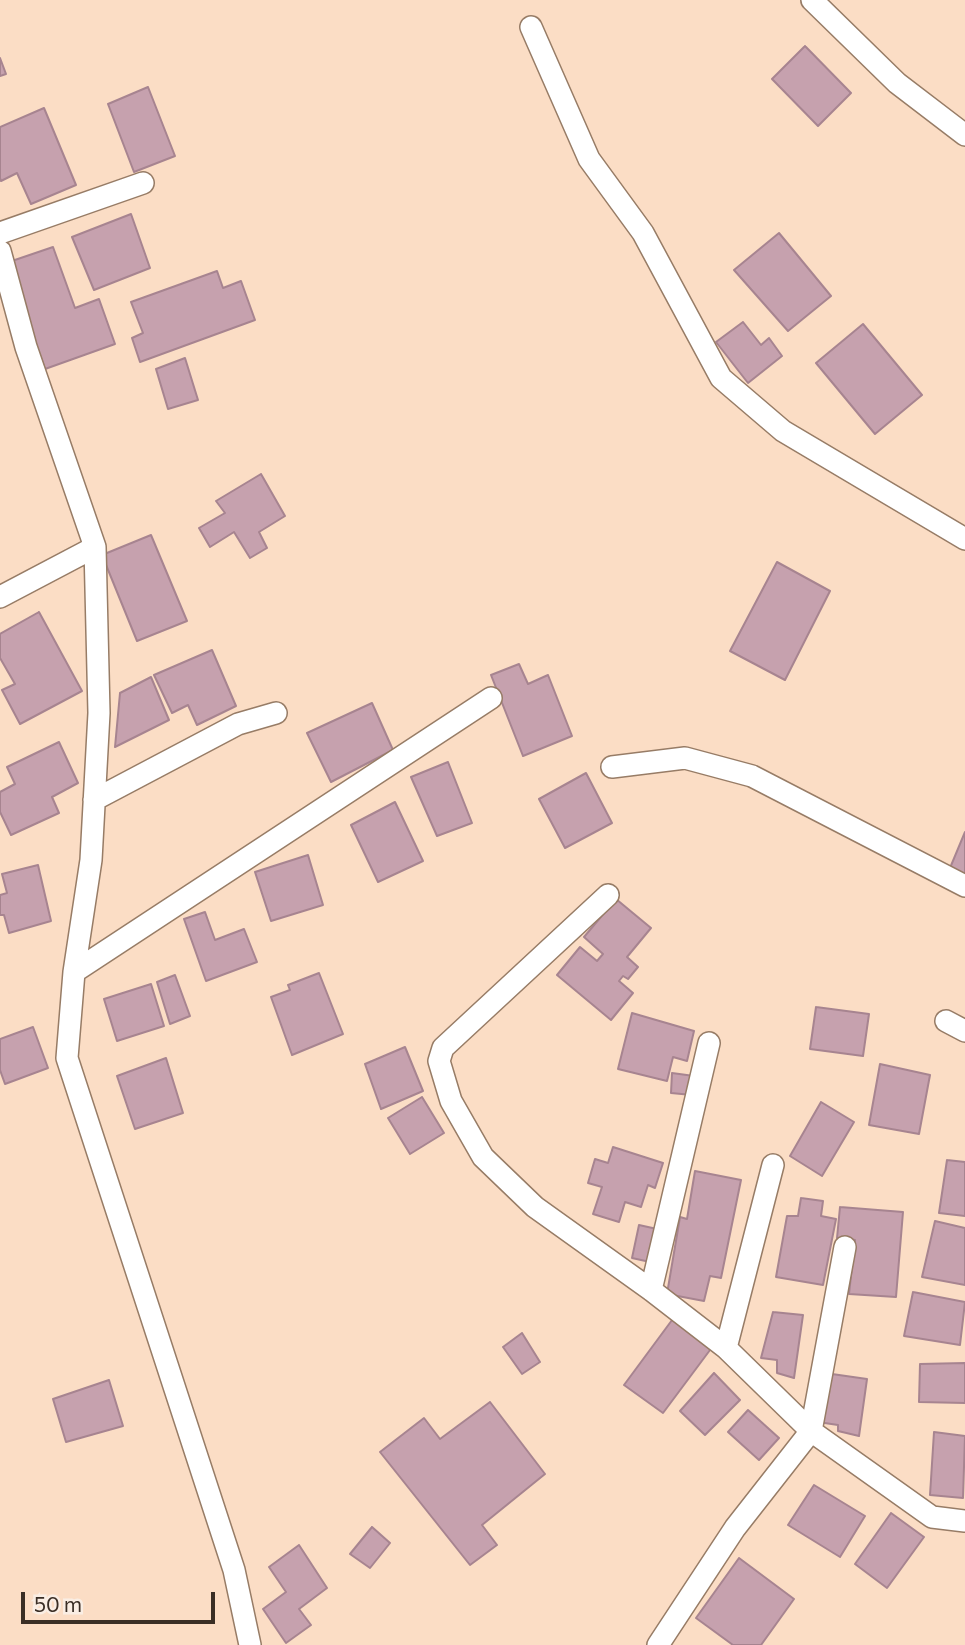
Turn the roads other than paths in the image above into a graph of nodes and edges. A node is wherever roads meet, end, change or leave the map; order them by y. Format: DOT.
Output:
graph roads {
  1 [pos="812,0"];
  2 [pos="531,27"];
  3 [pos="965,135"];
  4 [pos="143,183"];
  5 [pos="0,233"];
  6 [pos="1,261"];
  7 [pos="965,539"];
  8 [pos="95,547"];
  9 [pos="0,597"];
  10 [pos="491,698"];
  11 [pos="276,713"];
  12 [pos="612,767"];
  13 [pos="94,800"];
  14 [pos="965,886"];
  15 [pos="608,895"];
  16 [pos="74,972"];
  17 [pos="709,1043"];
  18 [pos="773,1165"];
  19 [pos="845,1247"];
  20 [pos="651,1290"];
  21 [pos="726,1348"];
  22 [pos="810,1431"];
  23 [pos="965,1521"];
  24 [pos="250,1645"];
  25 [pos="658,1645"];
  1 -- 3 [label="street"];
  2 -- 7 [label="street"];
  4 -- 5 [label="street"];
  6 -- 8 [label="street"];
  8 -- 9 [label="street"];
  8 -- 13 [label="street"];
  10 -- 16 [label="street"];
  11 -- 13 [label="street"];
  12 -- 14 [label="street"];
  13 -- 16 [label="street"];
  15 -- 20 [label="street"];
  16 -- 24 [label="street"];
  17 -- 20 [label="street"];
  18 -- 21 [label="street"];
  19 -- 22 [label="street"];
  20 -- 21 [label="street"];
  21 -- 22 [label="street"];
  22 -- 23 [label="street"];
  22 -- 25 [label="street"];
}
